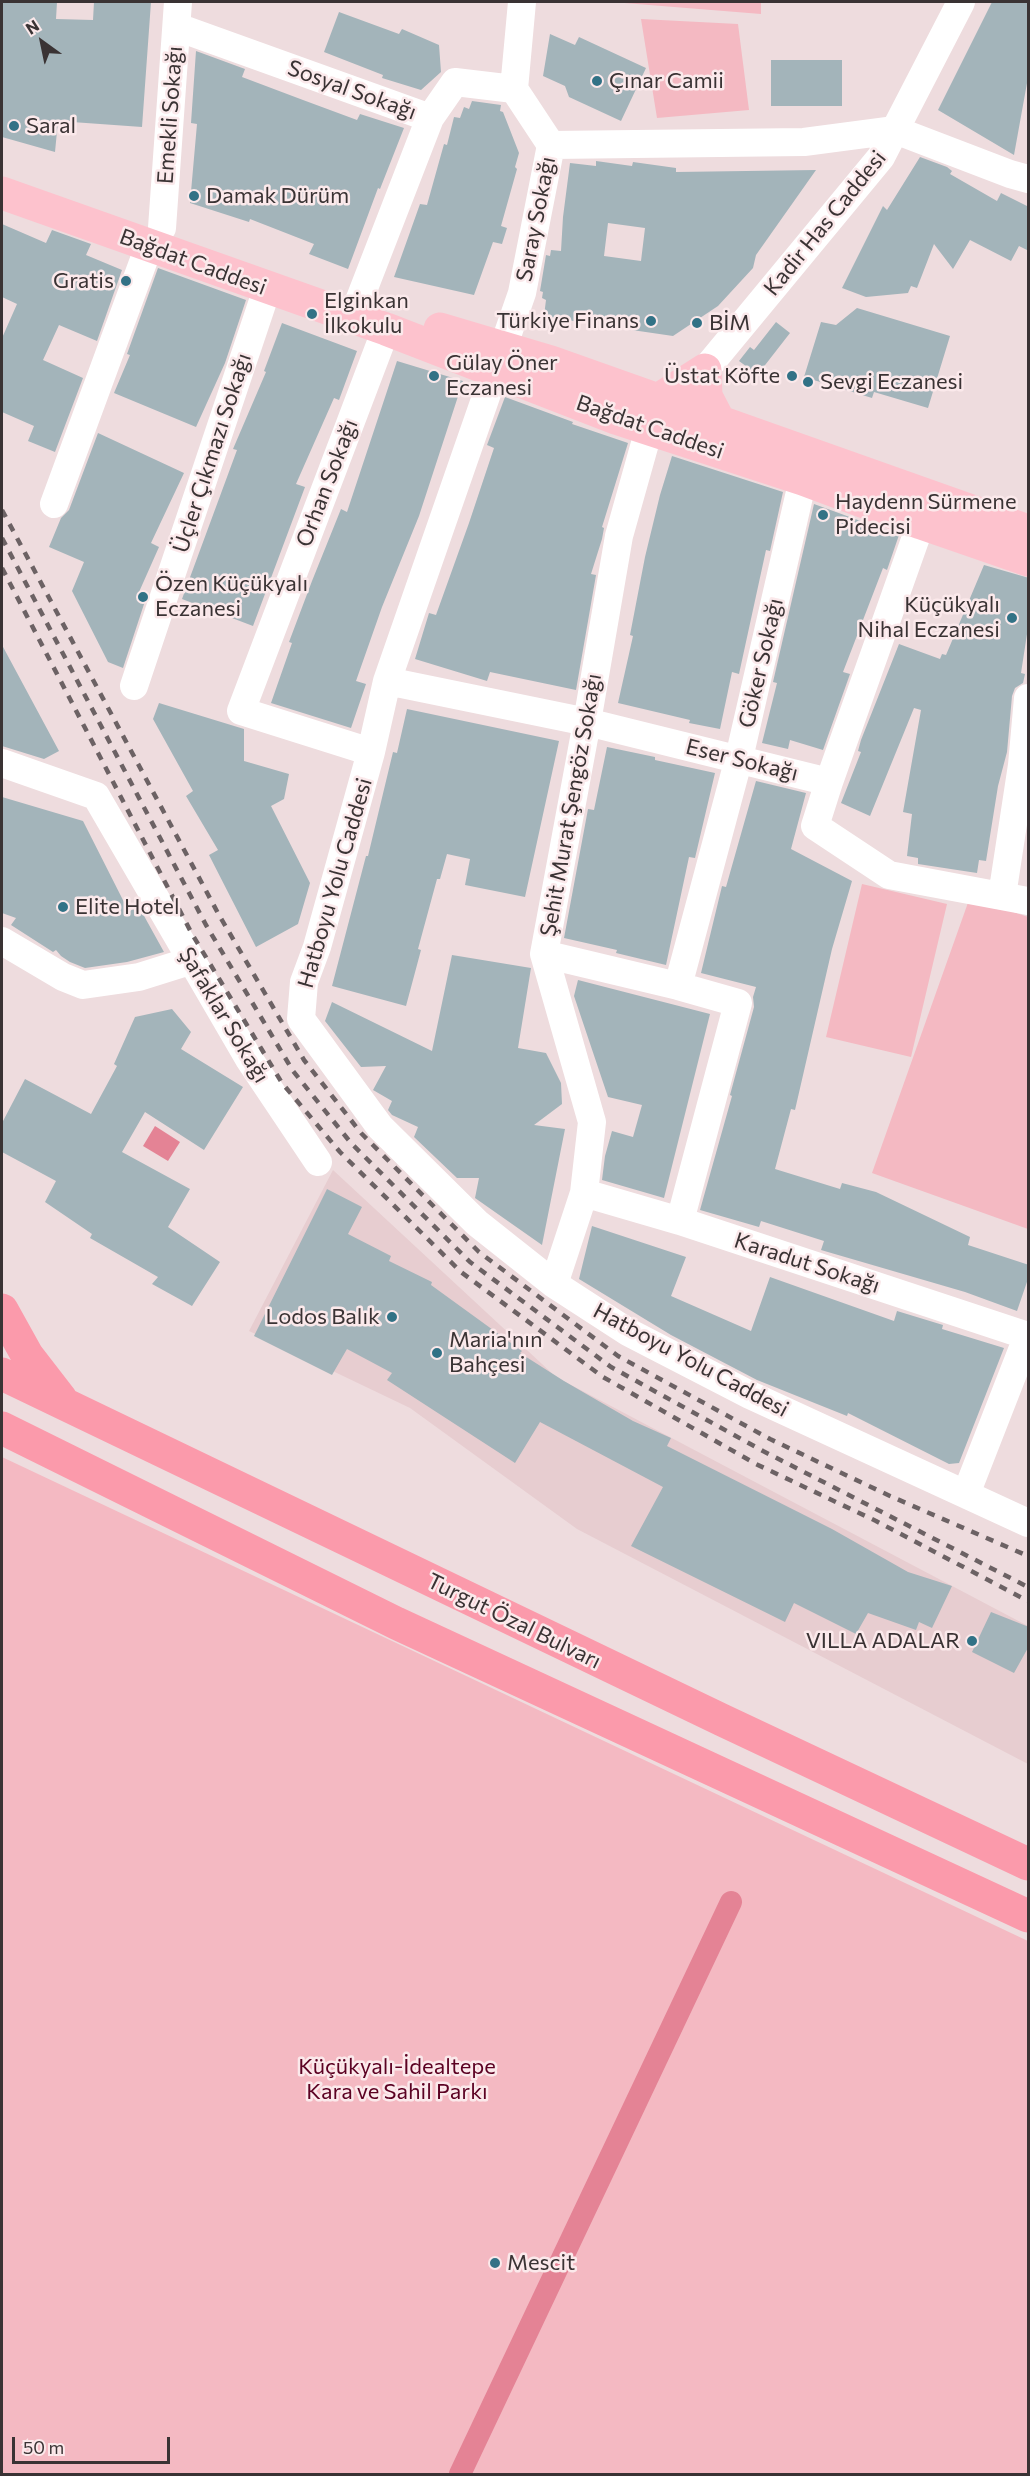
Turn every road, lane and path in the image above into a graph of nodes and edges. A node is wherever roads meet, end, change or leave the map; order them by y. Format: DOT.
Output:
graph roads {
  1 [pos="522,2"];
  2 [pos="961,2"];
  3 [pos="177,14"];
  4 [pos="514,89"];
  5 [pos="430,118"];
  6 [pos="895,130"];
  7 [pos="550,145"];
  8 [pos="2,171"];
  9 [pos="1029,178"];
  10 [pos="2,193"];
  11 [pos="156,237"];
  12 [pos="267,289"];
  13 [pos="359,301"];
  14 [pos="386,329"];
  15 [pos="498,358"];
  16 [pos="705,370"];
  17 [pos="654,414"];
  18 [pos="720,423"];
  19 [pos="803,478"];
  20 [pos="54,504"];
  21 [pos="921,523"];
  22 [pos="1029,531"];
  23 [pos="1029,560"];
  24 [pos="387,681"];
  25 [pos="134,686"];
  26 [pos="1029,698"];
  27 [pos="587,722"];
  28 [pos="371,752"];
  29 [pos="739,759"];
  30 [pos="2,763"];
  31 [pos="829,782"];
  32 [pos="1015,898"];
  33 [pos="2,941"];
  34 [pos="544,954"];
  35 [pos="190,961"];
  36 [pos="678,986"];
  37 [pos="318,1162"];
  38 [pos="584,1193"];
  39 [pos="680,1221"];
  40 [pos="554,1284"];
  41 [pos="2,1310"];
  42 [pos="1028,1336"];
  43 [pos="2,1374"];
  44 [pos="66,1405"];
  45 [pos="2,1428"];
  46 [pos="966,1494"];
  47 [pos="1029,1523"];
  48 [pos="1029,1864"];
  49 [pos="1029,1916"];
  1 -- 4 [label="street"];
  2 -- 6 [label="street, Kadir Has Caddesi"];
  3 -- 5 [label="street, Sosyal Sokağı"];
  3 -- 11 [label="street, Emekli Sokağı"];
  4 -- 5 [label="street, Sosyal Sokağı"];
  4 -- 7 [label="street, Saray Sokağı"];
  5 -- 13 [label="street"];
  6 -- 7 [label="street"];
  6 -- 9 [label="street"];
  6 -- 16 [label="street, Kadir Has Caddesi"];
  7 -- 15 [label="street, Saray Sokağı"];
  8 -- 11 [label="main road, Bağdat Caddesi"];
  10 -- 11 [label="main road, Bağdat Caddesi"];
  11 -- 12 [label="main road, Bağdat Caddesi"];
  11 -- 13 [label="main road, Bağdat Caddesi"];
  11 -- 20 [label="street, Emekli Sokağı"];
  12 -- 14 [label="main road, Bağdat Caddesi"];
  12 -- 25 [label="street, Üçler Çıkmazı Sokağı"];
  13 -- 15 [label="main road, Bağdat Caddesi"];
  14 -- 15 [label="main road, Bağdat Caddesi"];
  14 -- 28 [label="street, Orhan Sokağı"];
  15 -- 17 [label="main road, Bağdat Caddesi"];
  15 -- 24 [label="street, Hatboyu Yolu Caddesi"];
  16 -- 17 [label="main road"];
  16 -- 18 [label="main road"];
  17 -- 18 [label="main road, Bağdat Caddesi"];
  17 -- 19 [label="main road, Bağdat Caddesi"];
  17 -- 27 [label="street, Şehit Murat Şengöz Sokağı"];
  18 -- 22 [label="main road, Bağdat Caddesi"];
  19 -- 21 [label="main road, Bağdat Caddesi"];
  19 -- 29 [label="street, Göker Sokağı"];
  21 -- 23 [label="main road, Bağdat Caddesi"];
  21 -- 31 [label="street, Eser Sokağı"];
  24 -- 27 [label="street, Eser Sokağı"];
  24 -- 28 [label="street, Hatboyu Yolu Caddesi"];
  26 -- 32 [label="street"];
  27 -- 29 [label="street, Eser Sokağı"];
  27 -- 34 [label="street, Şehit Murat Şengöz Sokağı"];
  28 -- 40 [label="street, Hatboyu Yolu Caddesi"];
  29 -- 31 [label="street, Eser Sokağı"];
  29 -- 36 [label="street, Göker Sokağı"];
  30 -- 35 [label="street, Şafaklar Sokağı"];
  31 -- 32 [label="street"];
  33 -- 35 [label="street"];
  34 -- 36 [label="street"];
  34 -- 38 [label="street, Şehit Murat Şengöz Sokağı"];
  35 -- 37 [label="street, Şafaklar Sokağı"];
  36 -- 39 [label="street"];
  38 -- 39 [label="street, Karadut Sokağı"];
  38 -- 40 [label="street, Şehit Murat Şengöz Sokağı"];
  39 -- 42 [label="street, Karadut Sokağı"];
  40 -- 46 [label="street, Hatboyu Yolu Caddesi"];
  41 -- 44 [label="highway"];
  42 -- 46 [label="street"];
  43 -- 44 [label="highway, Turgut Özal Bulvarı"];
  44 -- 48 [label="highway, Turgut Özal Bulvarı"];
  45 -- 49 [label="highway"];
  46 -- 47 [label="street, Hatboyu Yolu Caddesi"];
}
